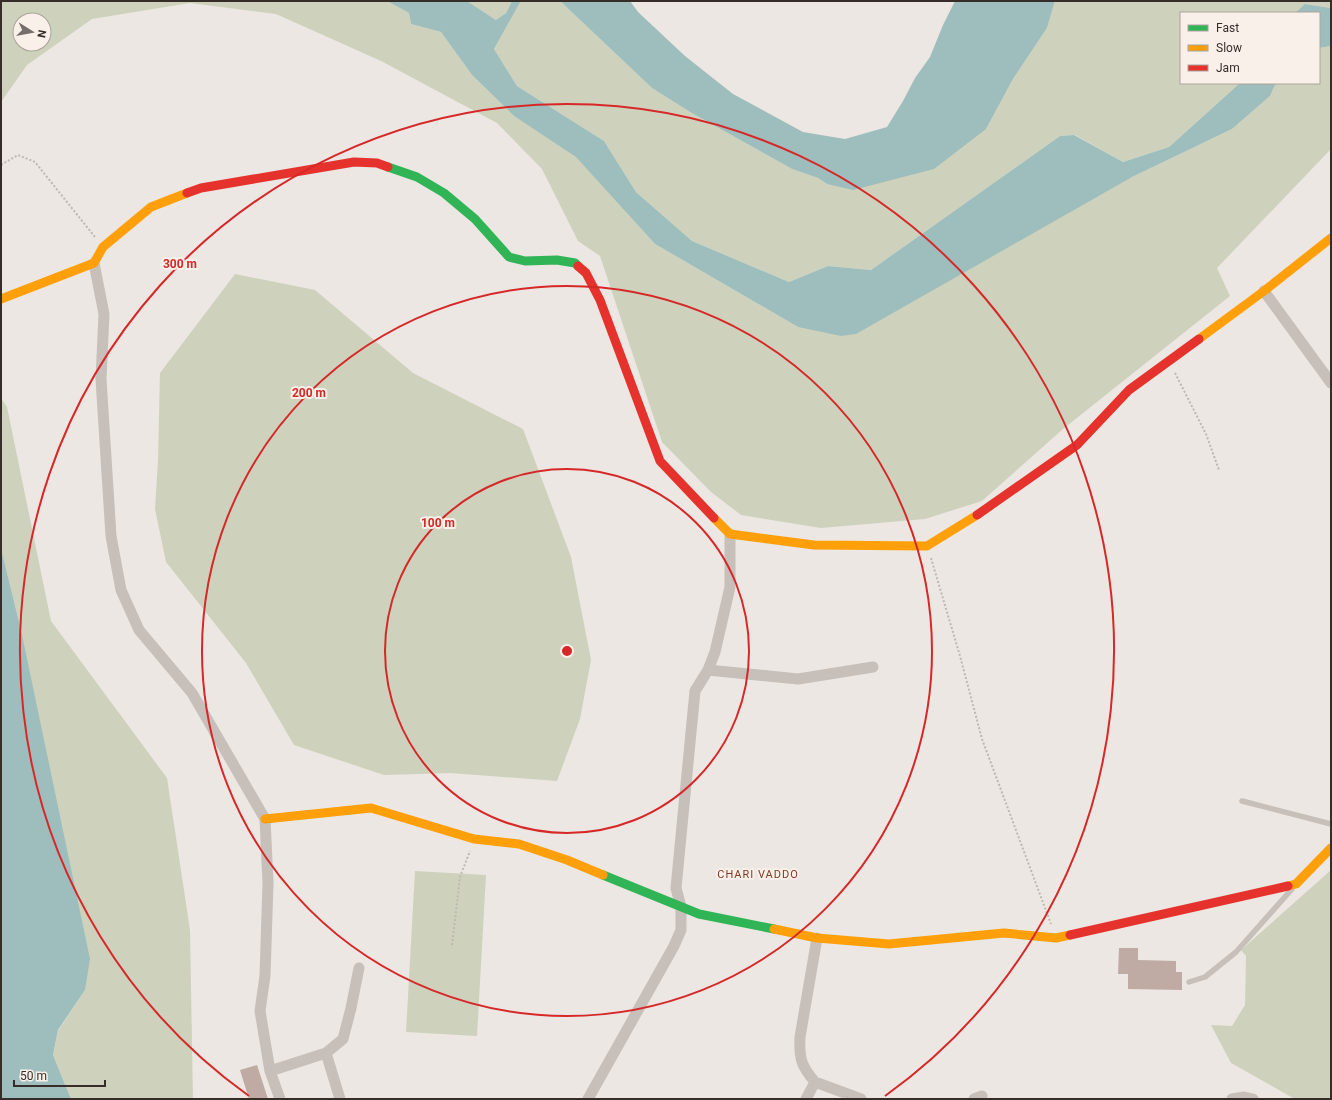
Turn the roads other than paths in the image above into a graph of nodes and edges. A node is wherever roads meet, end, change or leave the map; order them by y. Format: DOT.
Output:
graph roads {
  1 [pos="1331,238"];
  2 [pos="94,263"];
  3 [pos="1264,291"];
  4 [pos="1,299"];
  5 [pos="1331,383"];
  6 [pos="730,534"];
  7 [pos="873,667"];
  8 [pos="708,670"];
  9 [pos="1242,801"];
  10 [pos="265,818"];
  11 [pos="1331,824"];
  12 [pos="1331,848"];
  13 [pos="1296,884"];
  14 [pos="681,907"];
  15 [pos="817,938"];
  16 [pos="359,968"];
  17 [pos="1189,982"];
  18 [pos="326,1053"];
  19 [pos="270,1071"];
  20 [pos="814,1082"];
  21 [pos="1248,1098"];
  22 [pos="280,1099"];
  23 [pos="340,1099"];
  24 [pos="588,1099"];
  25 [pos="806,1099"];
  26 [pos="861,1099"];
  27 [pos="1232,1099"];
  1 -- 3 [label="street"];
  2 -- 4 [label="street"];
  2 -- 6 [label="street"];
  2 -- 10 [label="street"];
  3 -- 5 [label="street"];
  3 -- 6 [label="street"];
  6 -- 8 [label="street"];
  7 -- 8 [label="street"];
  8 -- 14 [label="street"];
  9 -- 11 [label="lane"];
  10 -- 14 [label="street"];
  10 -- 19 [label="street"];
  12 -- 13 [label="street"];
  13 -- 15 [label="street"];
  13 -- 17 [label="lane"];
  14 -- 15 [label="street"];
  14 -- 24 [label="street"];
  15 -- 20 [label="street"];
  16 -- 18 [label="street"];
  18 -- 19 [label="street"];
  18 -- 23 [label="street"];
  19 -- 22 [label="street"];
  20 -- 25 [label="street"];
  20 -- 26 [label="street"];
  21 -- 27 [label="street"];
}
